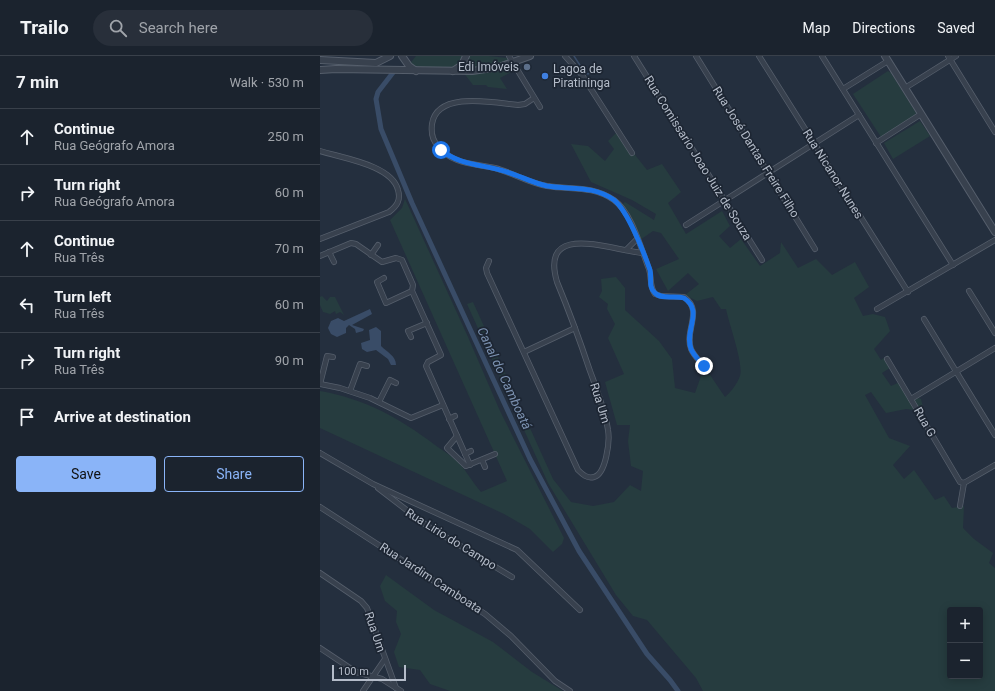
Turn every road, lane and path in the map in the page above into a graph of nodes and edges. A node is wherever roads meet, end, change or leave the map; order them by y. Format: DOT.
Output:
graph roads {
  1 [pos="390,56"];
  2 [pos="402,56"];
  3 [pos="466,56"];
  4 [pos="509,56"];
  5 [pos="530,56"];
  6 [pos="565,56"];
  7 [pos="634,56"];
  8 [pos="696,56"];
  9 [pos="759,56"];
  10 [pos="822,56"];
  11 [pos="956,56"];
  12 [pos="949,58"];
  13 [pos="350,59"];
  14 [pos="886,59"];
  15 [pos="320,60"];
  16 [pos="514,62"];
  17 [pos="407,68"];
  18 [pos="320,70"];
  19 [pos="449,72"];
  20 [pos="905,88"];
  21 [pos="843,89"];
  22 [pos="534,98"];
  23 [pos="540,107"];
  24 [pos="922,114"];
  25 [pos="859,115"];
  26 [pos="995,132"];
  27 [pos="876,143"];
  28 [pos="814,144"];
  29 [pos="320,151"];
  30 [pos="632,153"];
  31 [pos="768,173"];
  32 [pos="725,200"];
  33 [pos="686,225"];
  34 [pos="995,232"];
  35 [pos="320,239"];
  36 [pos="637,240"];
  37 [pos="995,240"];
  38 [pos="378,245"];
  39 [pos="815,249"];
  40 [pos="626,250"];
  41 [pos="329,252"];
  42 [pos="642,253"];
  43 [pos="371,255"];
  44 [pos="320,256"];
  45 [pos="762,260"];
  46 [pos="489,261"];
  47 [pos="334,262"];
  48 [pos="953,265"];
  49 [pos="384,278"];
  50 [pos="412,291"];
  51 [pos="969,291"];
  52 [pos="908,292"];
  53 [pos="877,309"];
  54 [pos="924,319"];
  55 [pos="427,323"];
  56 [pos="993,326"];
  57 [pos="575,328"];
  58 [pos="995,333"];
  59 [pos="411,337"];
  60 [pos="995,348"];
  61 [pos="524,352"];
  62 [pos="333,357"];
  63 [pos="887,359"];
  64 [pos="367,366"];
  65 [pos="704,366"];
  66 [pos="956,372"];
  67 [pos="396,383"];
  68 [pos="320,384"];
  69 [pos="350,391"];
  70 [pos="911,399"];
  71 [pos="379,402"];
  72 [pos="443,405"];
  73 [pos="455,416"];
  74 [pos="449,419"];
  75 [pos="995,435"];
  76 [pos="457,436"];
  77 [pos="471,451"];
  78 [pos="320,453"];
  79 [pos="465,454"];
  80 [pos="495,454"];
  81 [pos="482,460"];
  82 [pos="470,465"];
  83 [pos="995,465"];
  84 [pos="485,467"];
  85 [pos="964,483"];
  86 [pos="373,484"];
  87 [pos="960,506"];
  88 [pos="320,507"];
  89 [pos="320,573"];
  90 [pos="512,577"];
  91 [pos="580,610"];
  92 [pos="320,648"];
  93 [pos="385,659"];
  94 [pos="373,676"];
  95 [pos="396,688"];
  96 [pos="363,691"];
  97 [pos="401,691"];
  98 [pos="570,691"];
  1 -- 13 [label="street"];
  2 -- 17 [label="street"];
  3 -- 19 [label="street"];
  4 -- 16 [label="street"];
  5 -- 16 [label="street"];
  6 -- 30 [label="street"];
  7 -- 32 [label="street, Rua Comissario Joao Juiz de Souza"];
  8 -- 31 [label="street, Rua José Dantas Freire Filho"];
  9 -- 28 [label="street, Rua Nicanor Nunes"];
  10 -- 21 [label="street"];
  11 -- 12 [label="street"];
  12 -- 20 [label="street"];
  12 -- 26 [label="street"];
  13 -- 15 [label="street"];
  14 -- 20 [label="street"];
  14 -- 21 [label="street"];
  16 -- 19 [label="street"];
  16 -- 22 [label="street"];
  17 -- 18 [label="street"];
  17 -- 19 [label="street"];
  20 -- 24 [label="street"];
  21 -- 25 [label="street"];
  22 -- 23 [label="street"];
  22 -- 36 [label="street"];
  24 -- 27 [label="street"];
  24 -- 34 [label="street"];
  25 -- 27 [label="street"];
  25 -- 28 [label="street"];
  27 -- 48 [label="street"];
  28 -- 31 [label="street"];
  28 -- 52 [label="street, Rua Nicanor Nunes"];
  29 -- 35 [label="street"];
  31 -- 32 [label="street"];
  31 -- 39 [label="street, Rua José Dantas Freire Filho"];
  32 -- 33 [label="street"];
  32 -- 45 [label="street, Rua Comissario Joao Juiz de Souza"];
  36 -- 40 [label="street"];
  36 -- 42 [label="street"];
  37 -- 48 [label="street"];
  38 -- 43 [label="street"];
  40 -- 42 [label="street, Rua Um"];
  40 -- 57 [label="street, Rua Um"];
  41 -- 43 [label="street"];
  41 -- 44 [label="street"];
  41 -- 47 [label="street"];
  42 -- 65 [label="street"];
  43 -- 50 [label="street"];
  46 -- 61 [label="street, Rua Um"];
  48 -- 52 [label="street"];
  49 -- 50 [label="street"];
  50 -- 55 [label="street"];
  51 -- 56 [label="street"];
  52 -- 53 [label="street"];
  54 -- 66 [label="street"];
  55 -- 59 [label="street"];
  55 -- 72 [label="street"];
  56 -- 58 [label="street"];
  57 -- 61 [label="street"];
  57 -- 61 [label="street, Rua Um"];
  60 -- 66 [label="street"];
  62 -- 68 [label="street"];
  63 -- 70 [label="street, Rua G"];
  64 -- 69 [label="street"];
  66 -- 70 [label="street"];
  66 -- 75 [label="street"];
  67 -- 71 [label="street"];
  68 -- 69 [label="street"];
  69 -- 71 [label="street"];
  70 -- 85 [label="street, Rua G"];
  71 -- 72 [label="street"];
  72 -- 74 [label="street"];
  73 -- 74 [label="street"];
  74 -- 76 [label="street"];
  76 -- 79 [label="street"];
  76 -- 82 [label="street"];
  77 -- 79 [label="street"];
  78 -- 86 [label="street, Rua Lirio do Campo"];
  79 -- 82 [label="street"];
  80 -- 81 [label="street"];
  81 -- 82 [label="street"];
  81 -- 84 [label="street"];
  83 -- 85 [label="street"];
  85 -- 87 [label="street"];
  86 -- 90 [label="street, Rua Lirio do Campo"];
  86 -- 91 [label="street, Rua Lirio do Campo"];
  88 -- 98 [label="street, Rua Jardim Camboata"];
  89 -- 93 [label="street, Rua Um"];
  92 -- 94 [label="street"];
  93 -- 94 [label="street"];
  93 -- 95 [label="street, Rua Um"];
  94 -- 95 [label="street"];
  94 -- 96 [label="street"];
  95 -- 97 [label="street"];
}
